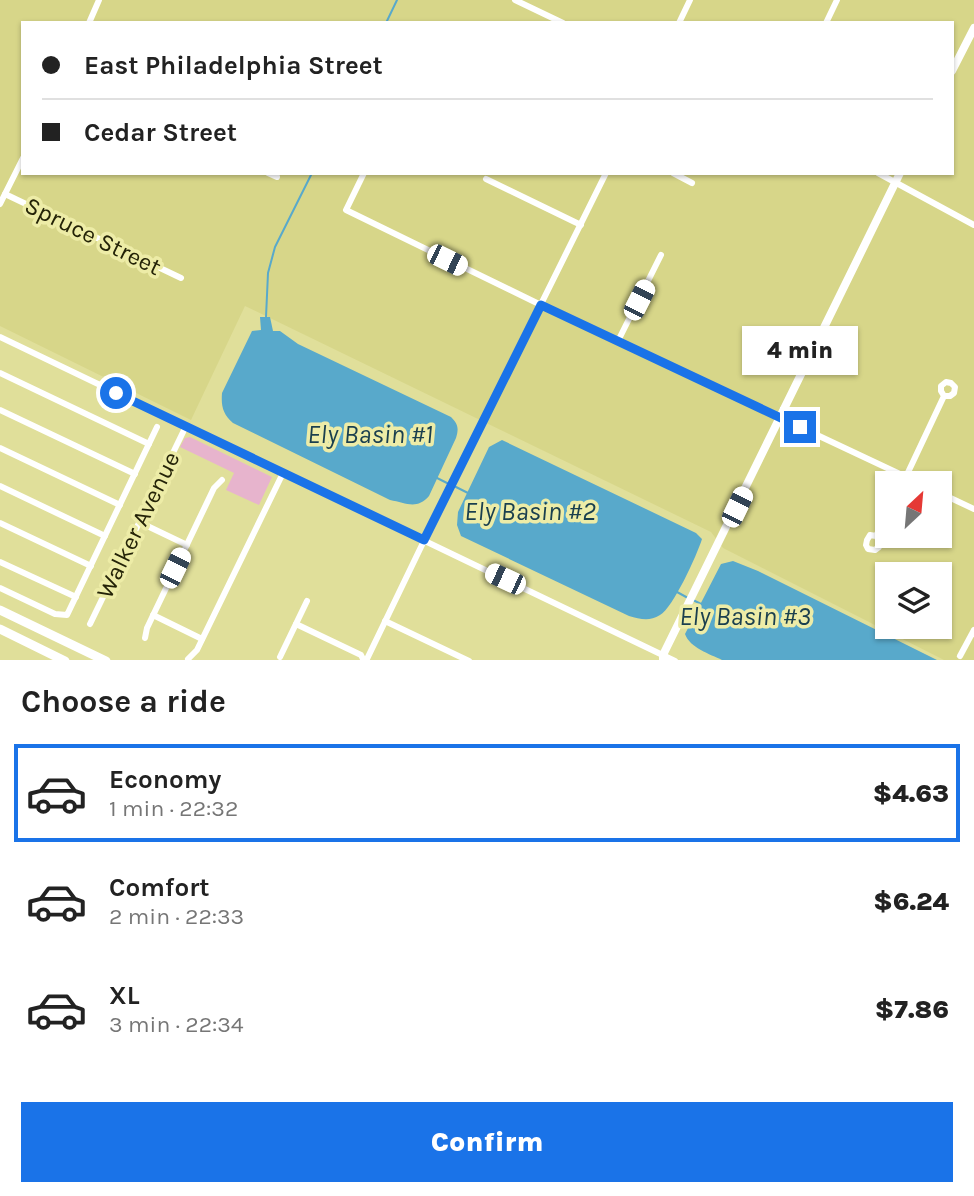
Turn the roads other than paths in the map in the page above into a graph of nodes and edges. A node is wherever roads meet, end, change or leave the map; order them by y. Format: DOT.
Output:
graph roads {
  1 [pos="99,0"];
  2 [pos="515,0"];
  3 [pos="690,0"];
  4 [pos="837,0"];
  5 [pos="90,21"];
  6 [pos="559,21"];
  7 [pos="680,21"];
  8 [pos="827,21"];
  9 [pos="974,28"];
  10 [pos="954,67"];
  11 [pos="21,162"];
  12 [pos="272,175"];
  13 [pos="363,175"];
  14 [pos="605,175"];
  15 [pos="677,175"];
  16 [pos="277,177"];
  17 [pos="898,177"];
  18 [pos="486,179"];
  19 [pos="692,183"];
  20 [pos="5,194"];
  21 [pos="0,204"];
  22 [pos="580,225"];
  23 [pos="974,225"];
  24 [pos="661,255"];
  25 [pos="181,278"];
  26 [pos="541,305"];
  27 [pos="0,337"];
  28 [pos="618,341"];
  29 [pos="0,373"];
  30 [pos="944,396"];
  31 [pos="0,410"];
  32 [pos="780,418"];
  33 [pos="186,426"];
  34 [pos="157,427"];
  35 [pos="149,444"];
  36 [pos="0,448"];
  37 [pos="886,471"];
  38 [pos="908,471"];
  39 [pos="283,473"];
  40 [pos="135,474"];
  41 [pos="222,480"];
  42 [pos="0,486"];
  43 [pos="952,499"];
  44 [pos="120,505"];
  45 [pos="974,509"];
  46 [pos="139,522"];
  47 [pos="0,523"];
  48 [pos="105,536"];
  49 [pos="424,540"];
  50 [pos="187,545"];
  51 [pos="0,562"];
  52 [pos="91,566"];
  53 [pos="0,588"];
  54 [pos="76,597"];
  55 [pos="307,601"];
  56 [pos="0,610"];
  57 [pos="153,615"];
  58 [pos="385,621"];
  59 [pos="90,624"];
  60 [pos="296,624"];
  61 [pos="0,629"];
  62 [pos="974,630"];
  63 [pos="145,638"];
  64 [pos="202,639"];
  65 [pos="960,656"];
  66 [pos="280,657"];
  67 [pos="188,659"];
  68 [pos="661,659"];
  69 [pos="65,660"];
  70 [pos="106,660"];
  71 [pos="365,660"];
  72 [pos="469,660"];
  73 [pos="675,660"];
  1 -- 5 [label="street"];
  2 -- 6 [label="street"];
  3 -- 7 [label="street"];
  4 -- 8 [label="street"];
  9 -- 10 [label="main road"];
  11 -- 20 [label="street"];
  12 -- 16 [label="street"];
  13 -- 26 [label="street"];
  14 -- 22 [label="street"];
  15 -- 19 [label="street"];
  17 -- 23 [label="street"];
  17 -- 32 [label="main road"];
  18 -- 22 [label="street"];
  20 -- 21 [label="street"];
  20 -- 25 [label="street, Spruce Street"];
  22 -- 26 [label="street"];
  24 -- 28 [label="street"];
  26 -- 28 [label="street"];
  26 -- 49 [label="street"];
  27 -- 33 [label="street"];
  28 -- 32 [label="street"];
  29 -- 35 [label="street"];
  30 -- 38 [label="street"];
  31 -- 40 [label="street"];
  32 -- 37 [label="street"];
  32 -- 68 [label="main road"];
  33 -- 39 [label="street"];
  33 -- 46 [label="street, Walker Avenue"];
  34 -- 35 [label="street, Walker Avenue"];
  35 -- 40 [label="street, Walker Avenue"];
  36 -- 44 [label="street"];
  39 -- 49 [label="street"];
  39 -- 64 [label="street"];
  40 -- 44 [label="street, Walker Avenue"];
  41 -- 50 [label="street"];
  42 -- 48 [label="street"];
  43 -- 45 [label="street"];
  44 -- 48 [label="street, Walker Avenue"];
  46 -- 50 [label="street"];
  46 -- 59 [label="street, Walker Avenue"];
  47 -- 52 [label="street"];
  48 -- 52 [label="street, Walker Avenue"];
  49 -- 58 [label="street"];
  49 -- 68 [label="street"];
  50 -- 57 [label="street"];
  51 -- 54 [label="street"];
  52 -- 54 [label="street, Walker Avenue"];
  53 -- 54 [label="street, Walker Avenue"];
  55 -- 60 [label="street"];
  56 -- 70 [label="highway"];
  57 -- 63 [label="street"];
  57 -- 64 [label="street"];
  58 -- 71 [label="street"];
  58 -- 72 [label="street"];
  60 -- 66 [label="street"];
  60 -- 71 [label="street"];
  61 -- 69 [label="highway"];
  62 -- 65 [label="street"];
  64 -- 67 [label="street"];
  68 -- 73 [label="street"];
}
